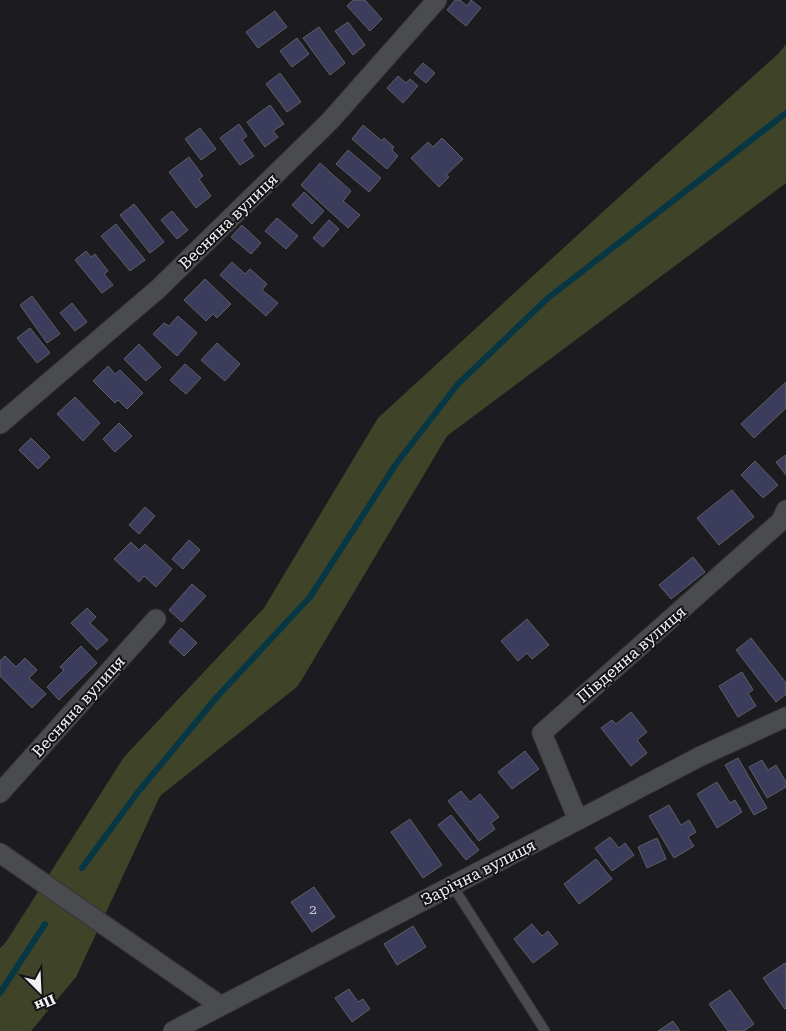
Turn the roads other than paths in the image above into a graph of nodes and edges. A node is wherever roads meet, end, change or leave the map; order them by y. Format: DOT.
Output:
graph roads {
  1 [pos="437,0"];
  2 [pos="0,424"];
  3 [pos="784,520"];
  4 [pos="156,618"];
  5 [pos="786,717"];
  6 [pos="0,793"];
  7 [pos="578,820"];
  8 [pos="0,853"];
  9 [pos="452,885"];
  10 [pos="221,1006"];
  11 [pos="172,1031"];
  12 [pos="545,1031"];
  1 -- 2 [label="street, Весняна вулиця"];
  3 -- 7 [label="street, Південна вулиця"];
  4 -- 6 [label="street, Весняна вулиця"];
  5 -- 7 [label="street, Зарічна вулиця"];
  7 -- 9 [label="street, Зарічна вулиця"];
  8 -- 10 [label="street"];
  9 -- 10 [label="street, Зарічна вулиця"];
  9 -- 12 [label="lane"];
  10 -- 11 [label="street, Зарічна вулиця"];
}
